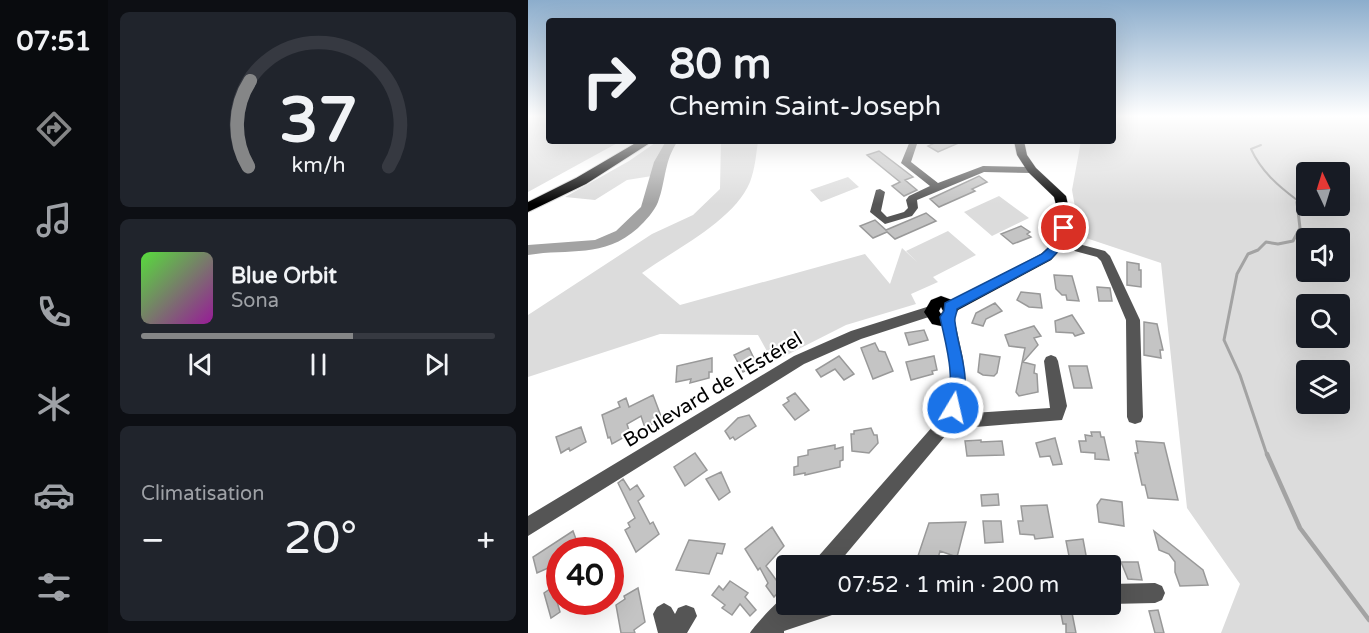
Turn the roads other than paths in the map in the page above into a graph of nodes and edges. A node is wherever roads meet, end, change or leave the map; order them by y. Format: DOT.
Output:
graph roads {
  1 [pos="623,146"];
  2 [pos="640,146"];
  3 [pos="912,146"];
  4 [pos="1020,146"];
  5 [pos="1032,170"];
  6 [pos="937,188"];
  7 [pos="880,192"];
  8 [pos="528,197"];
  9 [pos="528,208"];
  10 [pos="1060,243"];
  11 [pos="930,311"];
  12 [pos="948,312"];
  13 [pos="1052,360"];
  14 [pos="1135,417"];
  15 [pos="947,422"];
  16 [pos="528,527"];
  17 [pos="832,555"];
  18 [pos="1155,593"];
  19 [pos="1121,594"];
  20 [pos="781,615"];
  21 [pos="808,615"];
  22 [pos="769,630"];
  1 -- 8 [label="highway"];
  2 -- 9 [label="highway"];
  3 -- 6 [label="street"];
  4 -- 5 [label="main road"];
  5 -- 6 [label="street"];
  5 -- 10 [label="main road"];
  6 -- 7 [label="street"];
  10 -- 12 [label="main road"];
  10 -- 14 [label="street"];
  11 -- 12 [label="main road"];
  11 -- 16 [label="street, Boulevard de l'Estérel"];
  12 -- 15 [label="street"];
  13 -- 15 [label="street"];
  15 -- 17 [label="street"];
  18 -- 19 [label="street"];
  20 -- 22 [label="street"];
  21 -- 22 [label="street"];
}
